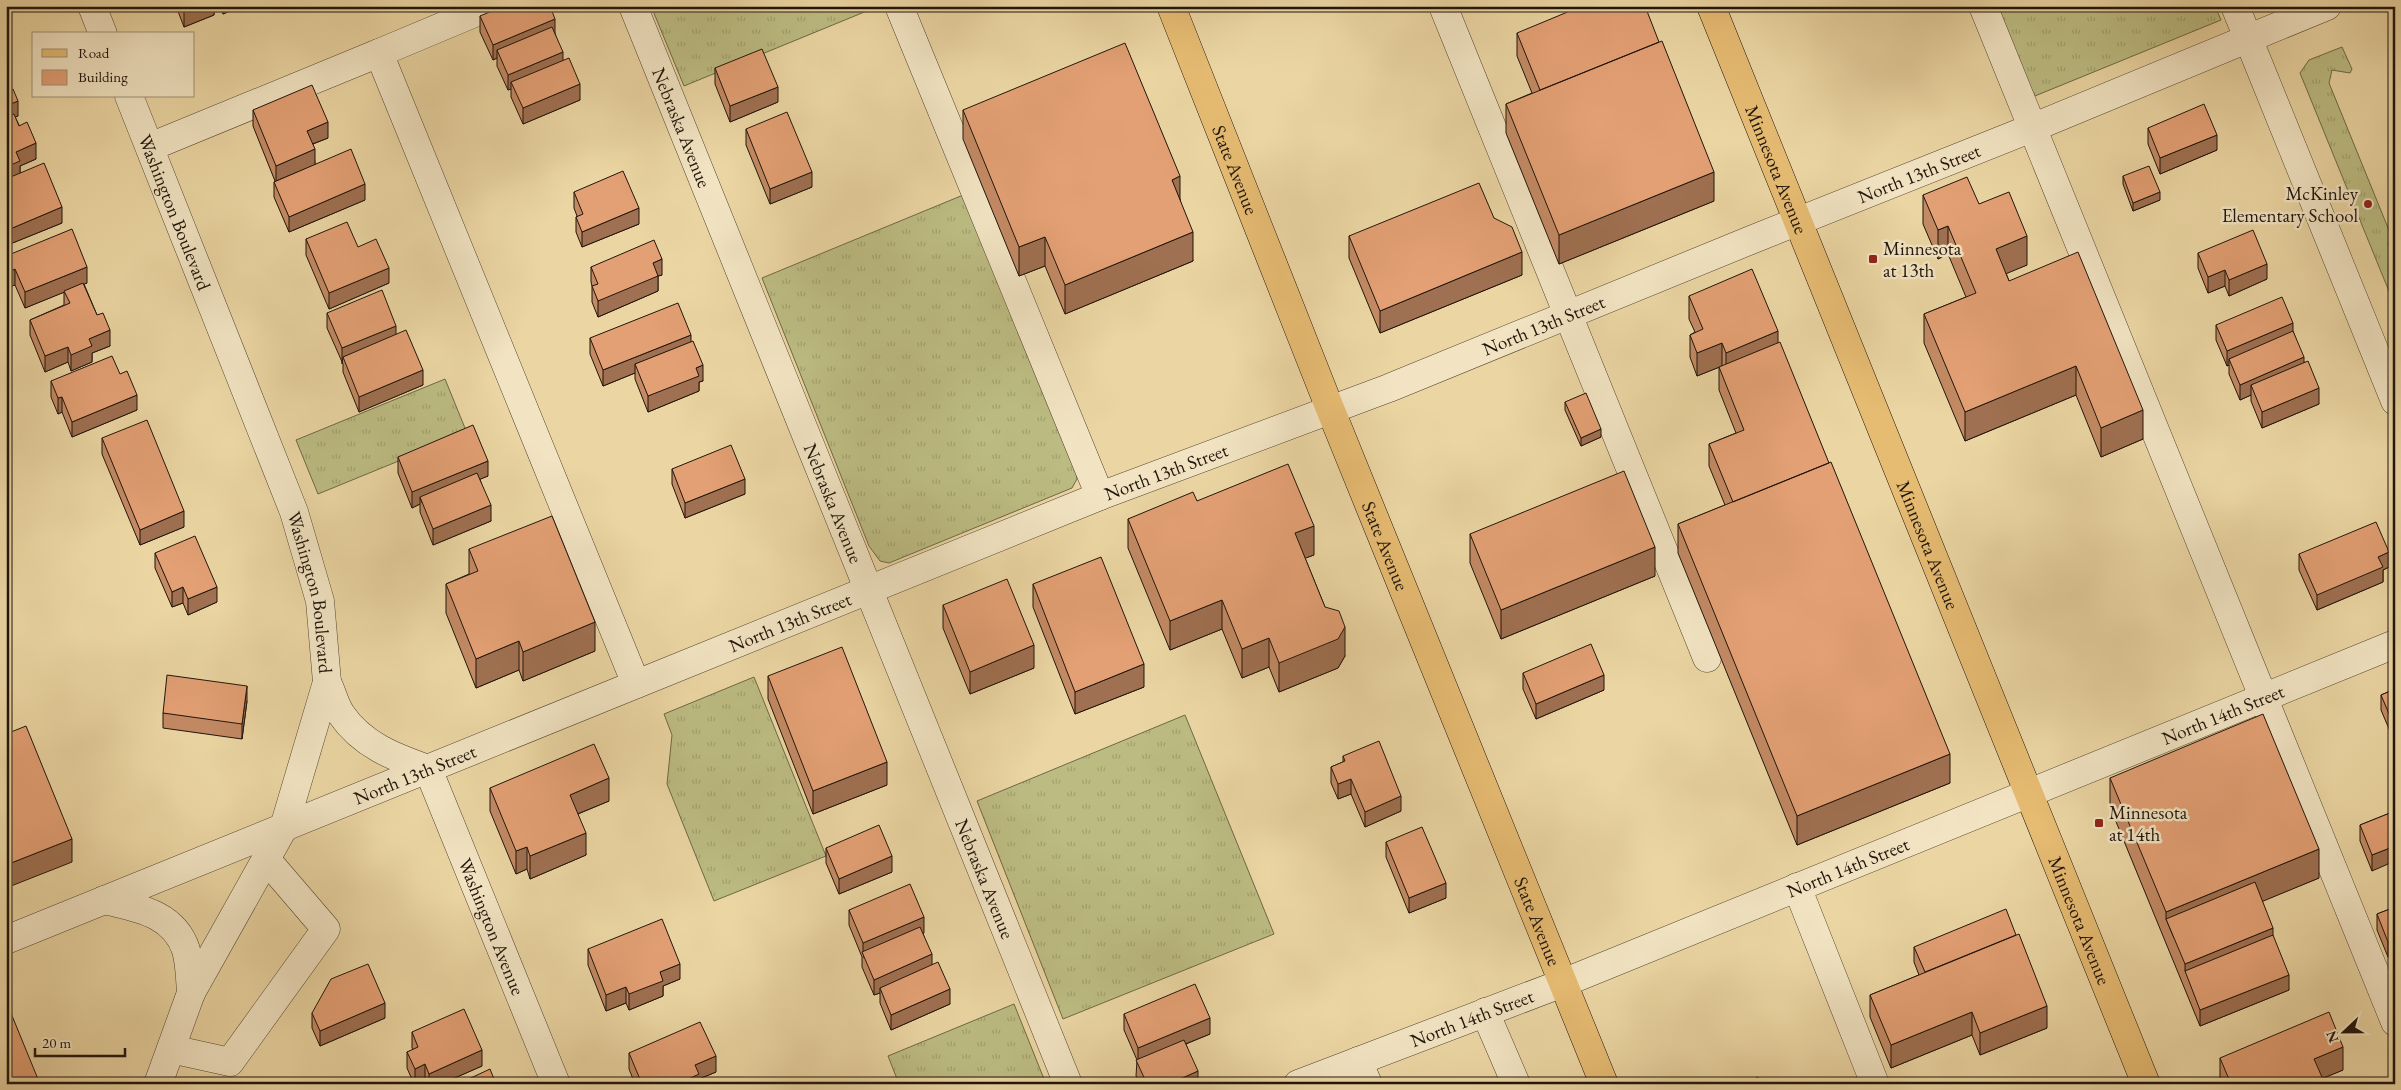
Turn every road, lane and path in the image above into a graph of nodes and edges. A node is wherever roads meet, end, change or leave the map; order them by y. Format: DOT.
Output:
graph roads {
  1 [pos="92,6"];
  2 [pos="491,6"];
  3 [pos="633,6"];
  4 [pos="899,6"];
  5 [pos="1171,6"];
  6 [pos="1443,6"];
  7 [pos="1710,6"];
  8 [pos="1983,6"];
  9 [pos="2235,6"];
  10 [pos="2327,6"];
  11 [pos="102,32"];
  12 [pos="2248,39"];
  13 [pos="379,53"];
  14 [pos="130,98"];
  15 [pos="2032,128"];
  16 [pos="150,147"];
  17 [pos="1798,222"];
  18 [pos="1568,315"];
  19 [pos="2395,401"];
  20 [pos="1331,411"];
  21 [pos="1100,496"];
  22 [pos="867,590"];
  23 [pos="2395,644"];
  24 [pos="1707,658"];
  25 [pos="327,682"];
  26 [pos="636,684"];
  27 [pos="2263,698"];
  28 [pos="428,769"];
  29 [pos="2028,793"];
  30 [pos="284,827"];
  31 [pos="266,859"];
  32 [pos="1797,887"];
  33 [pos="104,900"];
  34 [pos="6,940"];
  35 [pos="1563,983"];
  36 [pos="191,993"];
  37 [pos="1485,1012"];
  38 [pos="2395,1022"];
  39 [pos="171,1049"];
  40 [pos="1363,1072"];
  41 [pos="158,1084"];
  42 [pos="556,1084"];
  43 [pos="1068,1084"];
  44 [pos="1298,1084"];
  45 [pos="1516,1084"];
  46 [pos="1604,1084"];
  47 [pos="1875,1084"];
  48 [pos="2146,1084"];
  1 -- 11 [label="street"];
  2 -- 13 [label="street"];
  3 -- 22 [label="street, Nebraska Avenue"];
  4 -- 21 [label="street"];
  5 -- 20 [label="main road, State Avenue"];
  6 -- 18 [label="street"];
  7 -- 17 [label="main road, Minnesota Avenue"];
  8 -- 15 [label="street"];
  9 -- 12 [label="street"];
  10 -- 12 [label="street, North 13th Street"];
  12 -- 15 [label="street, North 13th Street"];
  12 -- 19 [label="street"];
  13 -- 16 [label="street"];
  13 -- 26 [label="street"];
  14 -- 16 [label="street, Washington Boulevard"];
  15 -- 17 [label="street, North 13th Street"];
  15 -- 27 [label="street"];
  16 -- 25 [label="street, Washington Boulevard"];
  17 -- 18 [label="street, North 13th Street"];
  17 -- 29 [label="main road, Minnesota Avenue"];
  18 -- 20 [label="street, North 13th Street"];
  18 -- 24 [label="street"];
  20 -- 21 [label="street, North 13th Street"];
  20 -- 35 [label="main road, State Avenue"];
  21 -- 22 [label="street, North 13th Street"];
  22 -- 26 [label="street, North 13th Street"];
  22 -- 43 [label="street, Nebraska Avenue"];
  23 -- 27 [label="street, North 14th Street"];
  25 -- 28 [label="street"];
  25 -- 30 [label="street, Washington Boulevard"];
  26 -- 28 [label="street, North 13th Street"];
  27 -- 29 [label="street, North 14th Street"];
  27 -- 38 [label="street"];
  28 -- 30 [label="street, North 13th Street"];
  28 -- 42 [label="street, Washington Avenue"];
  29 -- 32 [label="street, North 14th Street"];
  29 -- 48 [label="main road, Minnesota Avenue"];
  30 -- 31 [label="street, Washington Boulevard"];
  30 -- 33 [label="street, North 13th Street"];
  31 -- 36 [label="street, Washington Boulevard"];
  31 -- 39 [label="street"];
  32 -- 35 [label="street, North 14th Street"];
  32 -- 47 [label="street"];
  33 -- 34 [label="street, North 13th Street"];
  33 -- 36 [label="street"];
  35 -- 37 [label="street, North 14th Street"];
  35 -- 46 [label="main road, State Avenue"];
  36 -- 39 [label="street, Washington Boulevard"];
  37 -- 40 [label="street, North 14th Street"];
  37 -- 45 [label="street"];
  39 -- 41 [label="street, Washington Boulevard"];
  40 -- 44 [label="street, North 14th Street"];
}
